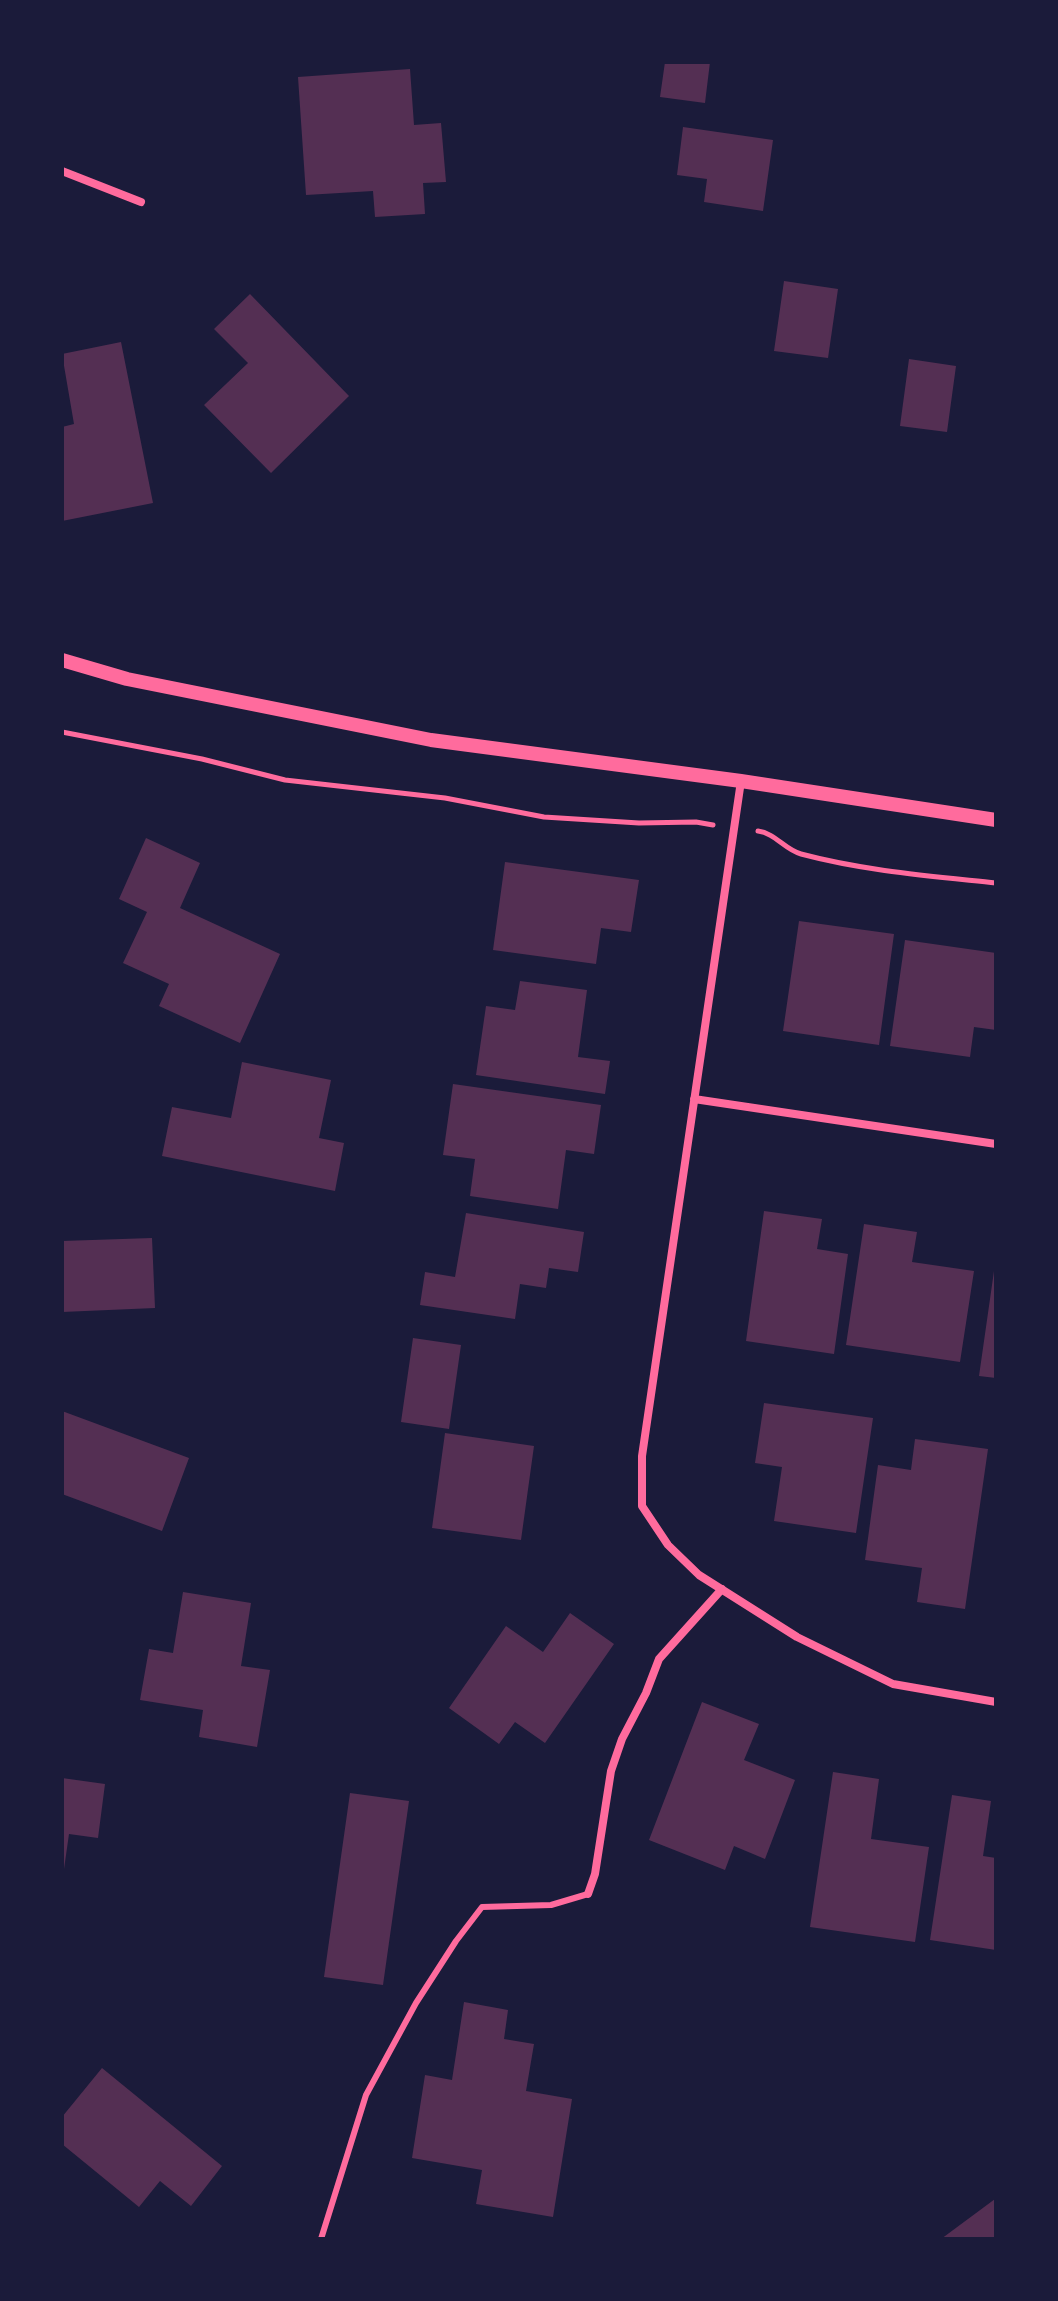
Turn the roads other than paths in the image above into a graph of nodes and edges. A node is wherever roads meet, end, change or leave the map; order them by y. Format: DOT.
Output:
graph roads {
  1 [pos="62,171"];
  2 [pos="141,202"];
  3 [pos="62,660"];
  4 [pos="741,781"];
  5 [pos="996,820"];
  6 [pos="694,1099"];
  7 [pos="996,1144"];
  8 [pos="722,1589"];
  9 [pos="996,1702"];
  10 [pos="588,1894"];
  11 [pos="321,2239"];
  1 -- 2 [label="street"];
  3 -- 4 [label="street"];
  4 -- 5 [label="street"];
  4 -- 6 [label="street"];
  6 -- 7 [label="street"];
  6 -- 8 [label="street"];
  8 -- 9 [label="street"];
  8 -- 10 [label="street"];
  10 -- 11 [label="lane"];
}
